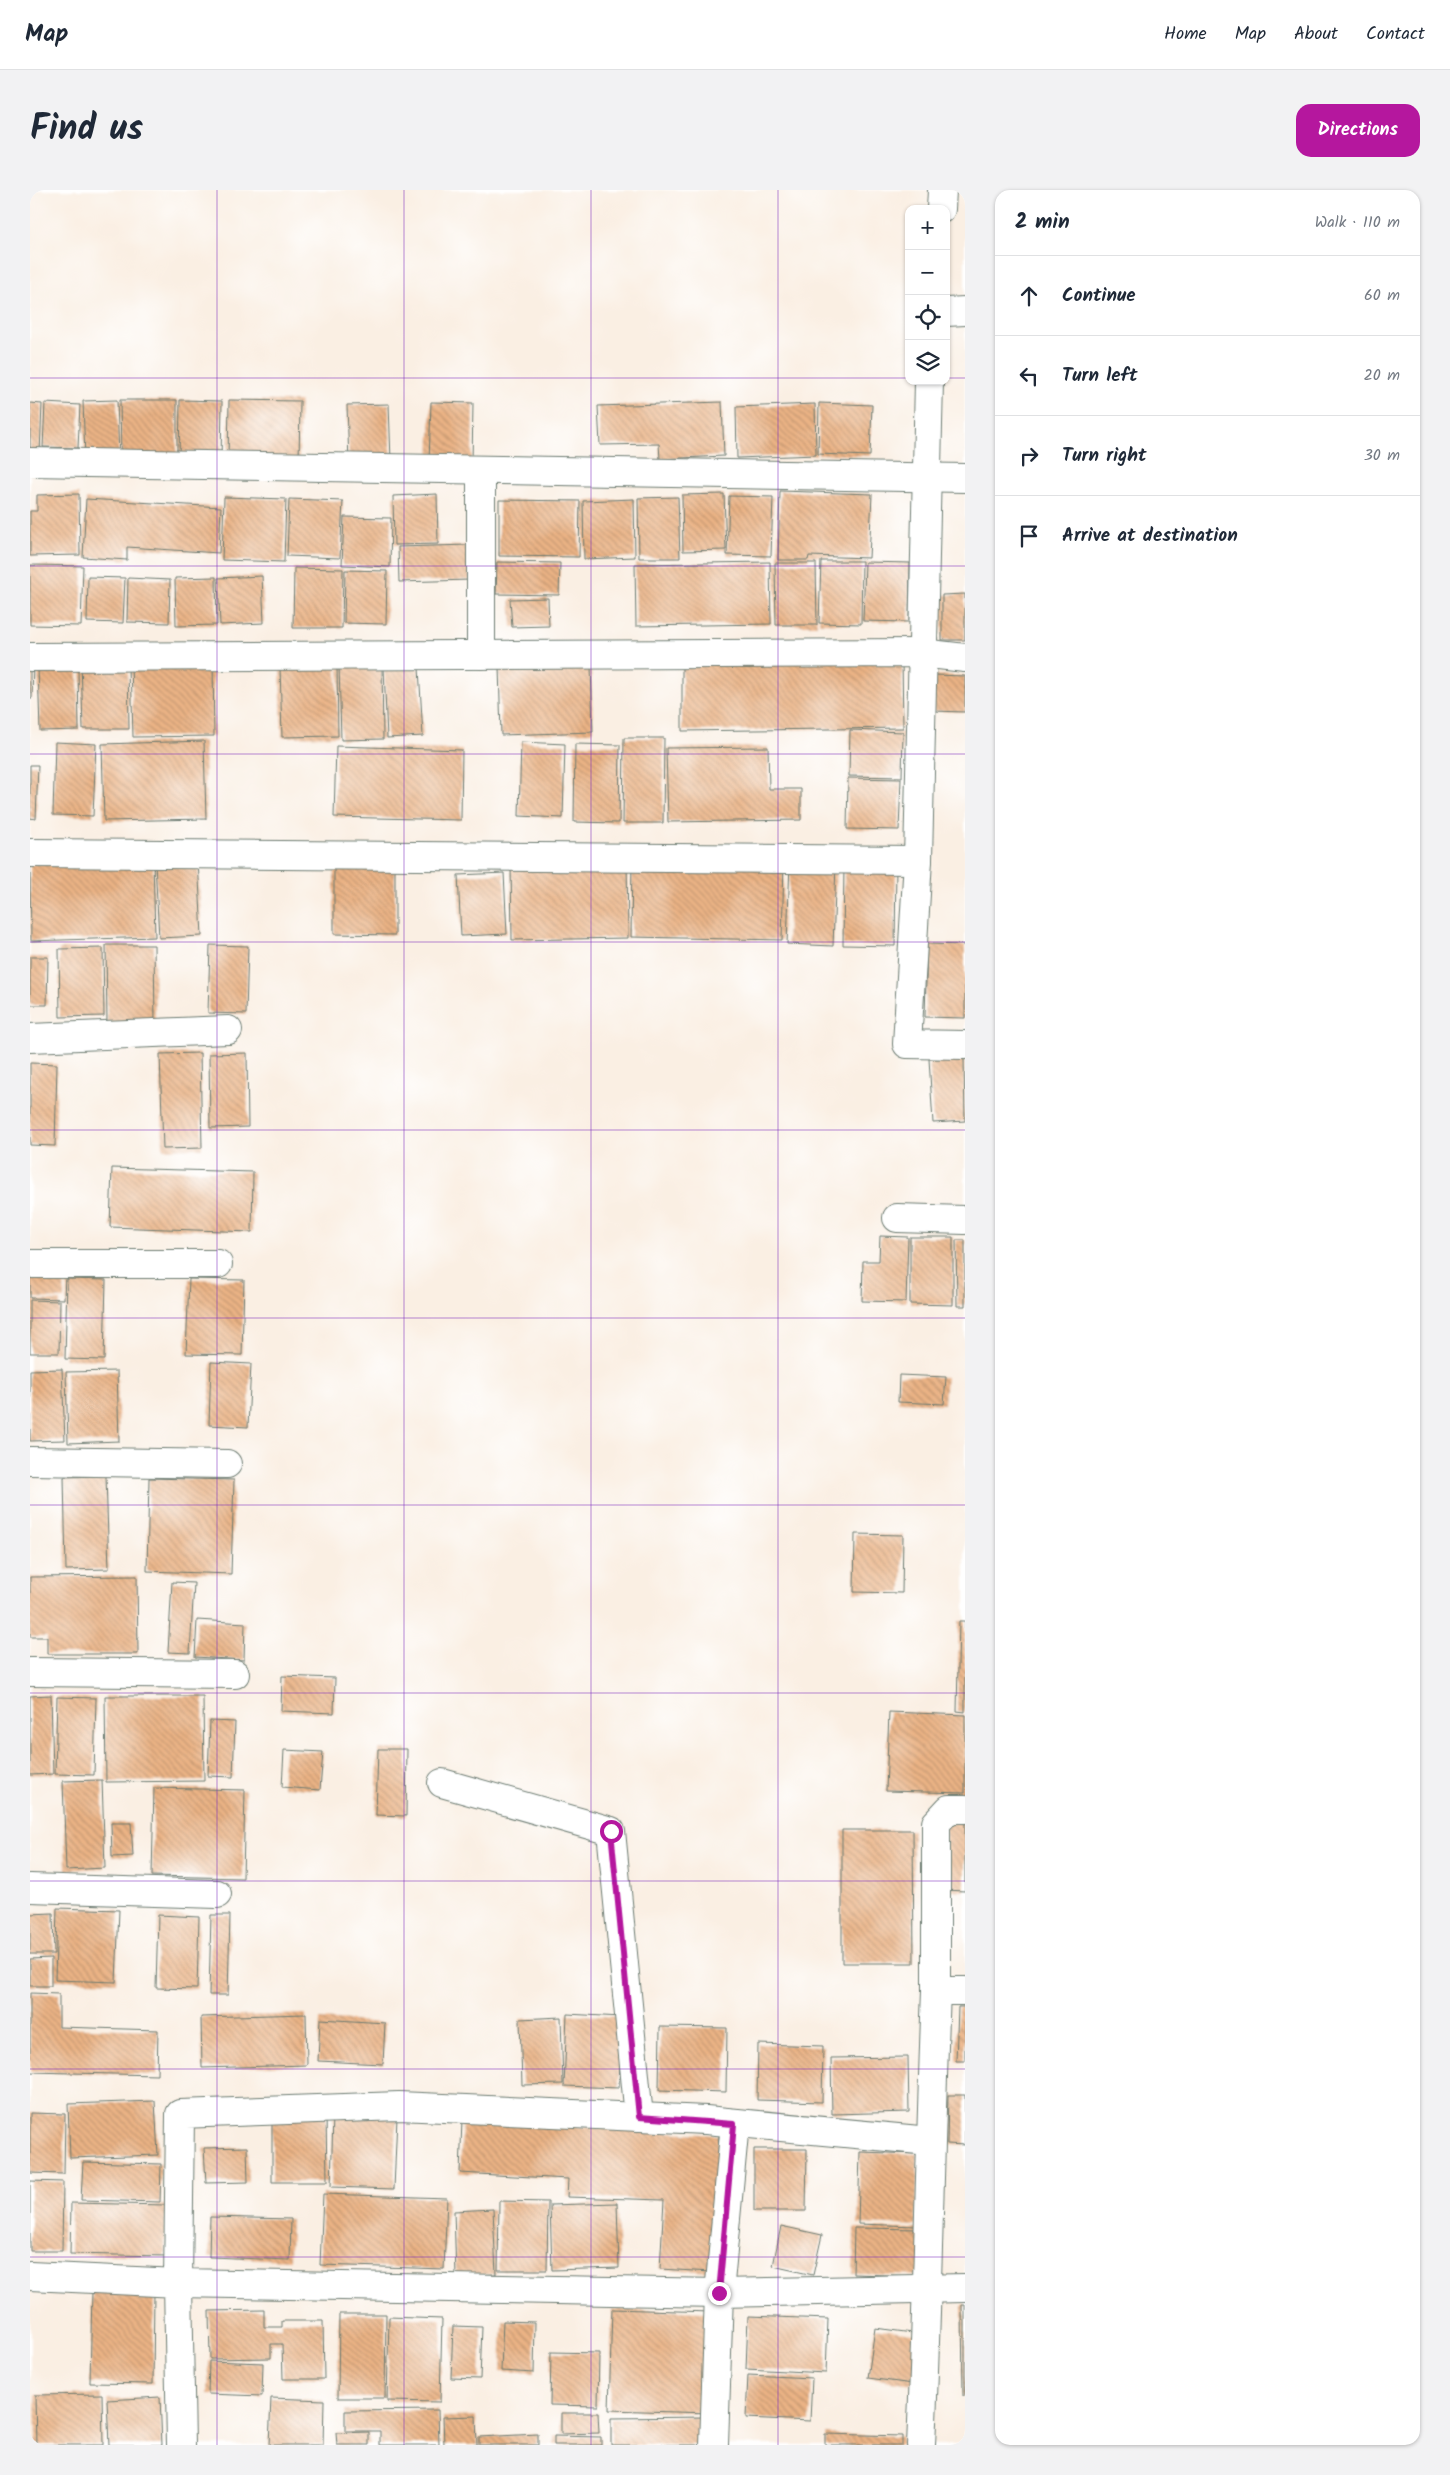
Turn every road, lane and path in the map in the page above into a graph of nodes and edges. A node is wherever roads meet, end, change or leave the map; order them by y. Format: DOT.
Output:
graph roads {
  1 [pos="942,190"];
  2 [pos="941,205"];
  3 [pos="965,311"];
  4 [pos="950,312"];
  5 [pos="929,385"];
  6 [pos="30,462"];
  7 [pos="481,470"];
  8 [pos="926,478"];
  9 [pos="965,478"];
  10 [pos="921,653"];
  11 [pos="481,655"];
  12 [pos="30,657"];
  13 [pos="965,658"];
  14 [pos="30,853"];
  15 [pos="918,860"];
  16 [pos="228,1030"];
  17 [pos="30,1038"];
  18 [pos="965,1045"];
  19 [pos="897,1218"];
  20 [pos="965,1220"];
  21 [pos="30,1264"];
  22 [pos="218,1264"];
  23 [pos="30,1461"];
  24 [pos="227,1464"];
  25 [pos="30,1672"];
  26 [pos="235,1674"];
  27 [pos="442,1783"];
  28 [pos="965,1809"];
  29 [pos="30,1888"];
  30 [pos="217,1894"];
  31 [pos="936,1991"];
  32 [pos="965,1991"];
  33 [pos="639,2117"];
  34 [pos="734,2124"];
  35 [pos="930,2141"];
  36 [pos="30,2276"];
  37 [pos="178,2283"];
  38 [pos="965,2288"];
  39 [pos="928,2290"];
  40 [pos="719,2293"];
  41 [pos="181,2445"];
  42 [pos="714,2445"];
  43 [pos="921,2445"];
  1 -- 2 [label="street"];
  3 -- 4 [label="street"];
  5 -- 8 [label="street"];
  6 -- 7 [label="street"];
  7 -- 8 [label="street"];
  7 -- 11 [label="street"];
  8 -- 9 [label="street"];
  8 -- 10 [label="street"];
  10 -- 11 [label="street"];
  10 -- 13 [label="street"];
  10 -- 15 [label="street"];
  11 -- 12 [label="street"];
  14 -- 15 [label="street"];
  15 -- 18 [label="street"];
  16 -- 17 [label="street"];
  19 -- 20 [label="street"];
  21 -- 22 [label="street"];
  23 -- 24 [label="street"];
  25 -- 26 [label="street"];
  27 -- 33 [label="street"];
  28 -- 31 [label="street"];
  29 -- 30 [label="street"];
  31 -- 32 [label="street"];
  31 -- 35 [label="street"];
  33 -- 34 [label="street"];
  33 -- 37 [label="street"];
  34 -- 35 [label="street"];
  34 -- 40 [label="street"];
  35 -- 39 [label="street"];
  36 -- 37 [label="street"];
  37 -- 40 [label="street"];
  37 -- 41 [label="street"];
  38 -- 39 [label="street"];
  39 -- 40 [label="street"];
  39 -- 43 [label="street"];
  40 -- 42 [label="street"];
}
